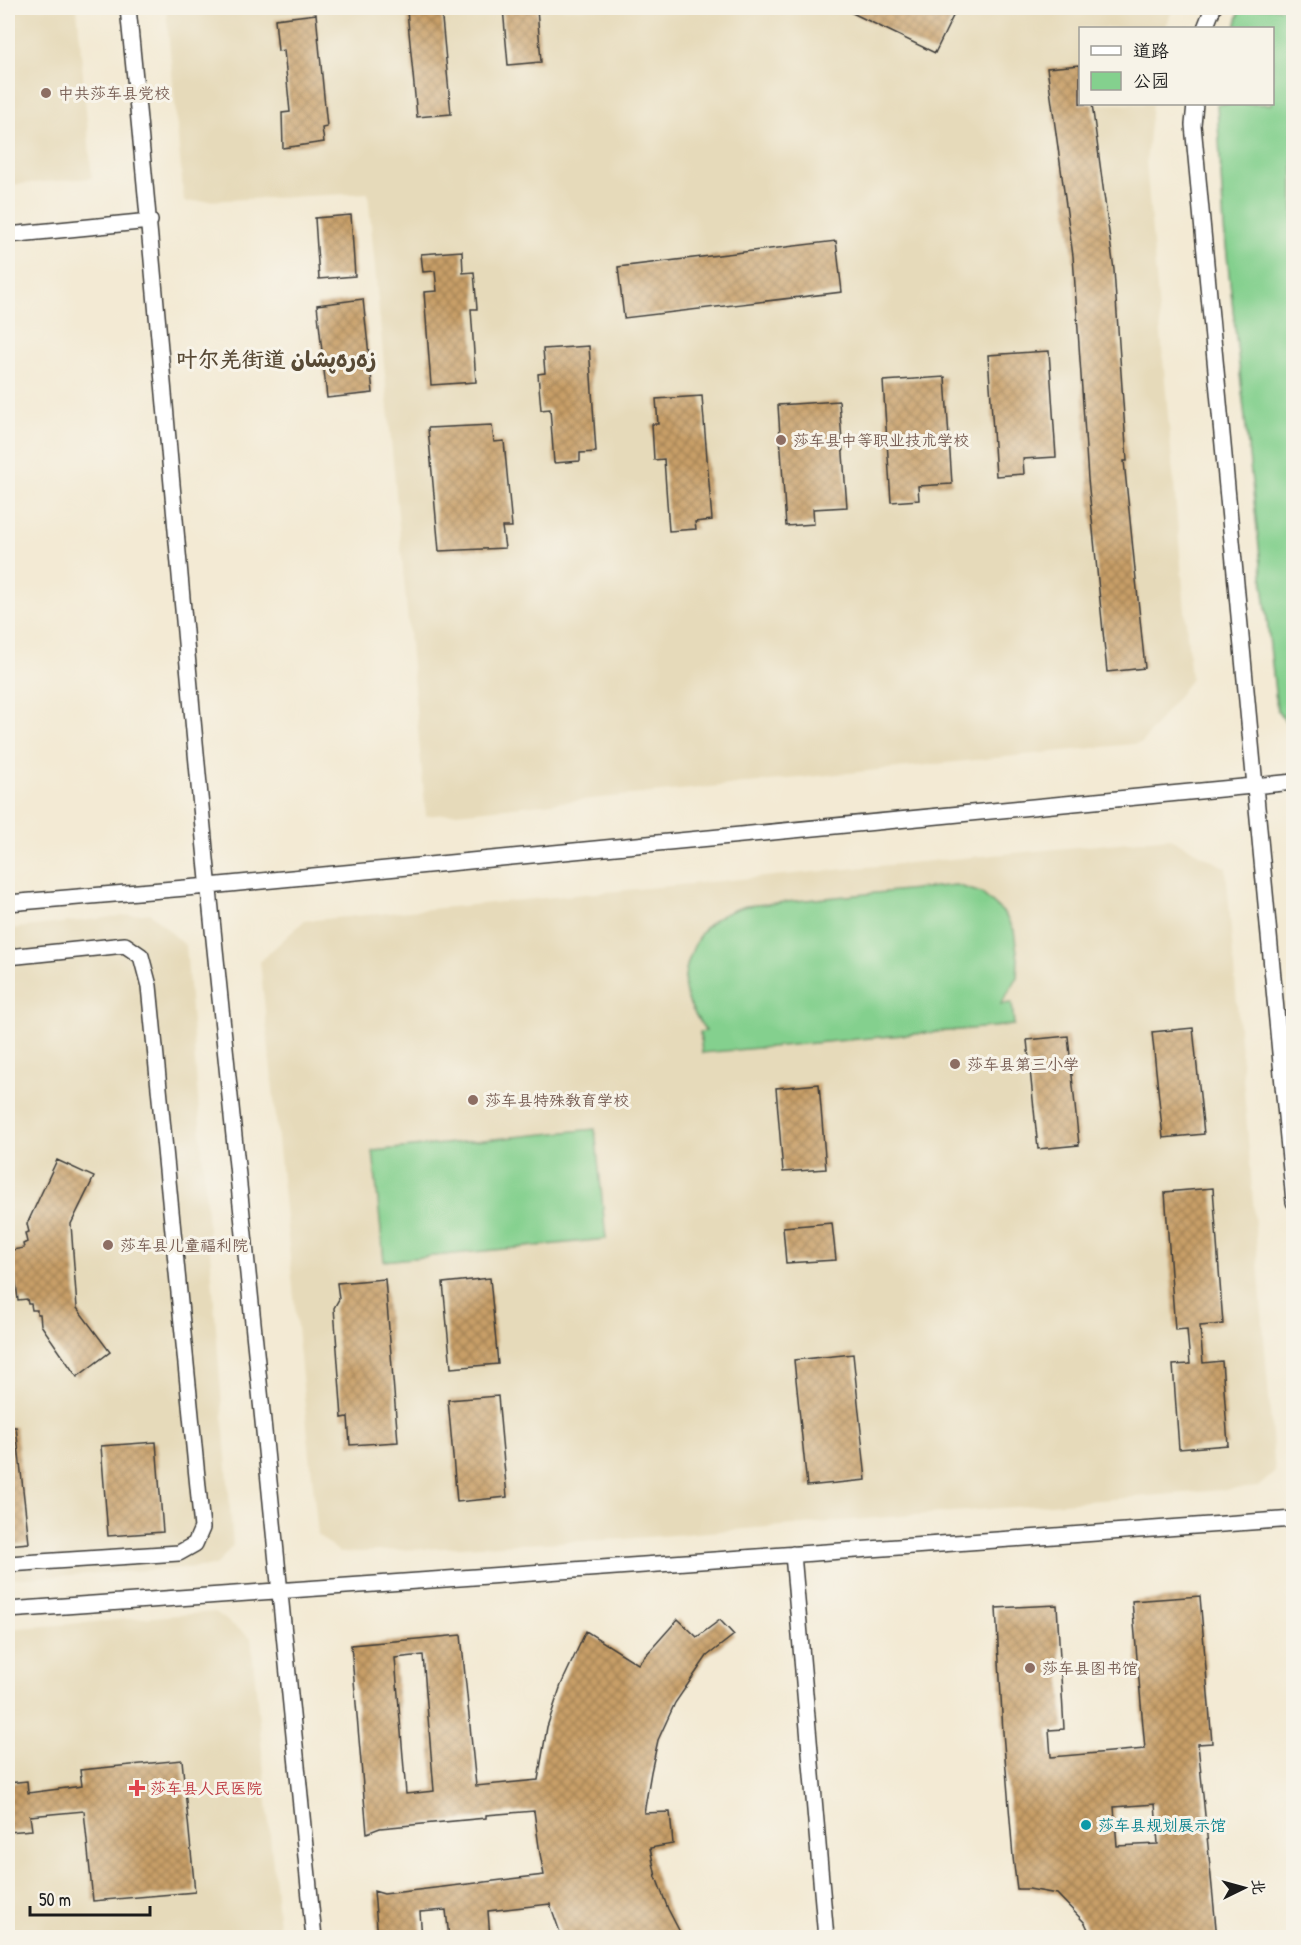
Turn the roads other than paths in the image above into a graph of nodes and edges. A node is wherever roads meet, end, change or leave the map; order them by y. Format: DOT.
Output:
graph roads {
  1 [pos="128,8"];
  2 [pos="1213,8"];
  3 [pos="1205,27"];
  4 [pos="1195,105"];
  5 [pos="150,221"];
  6 [pos="8,235"];
  7 [pos="1293,782"];
  8 [pos="1254,786"];
  9 [pos="209,886"];
  10 [pos="8,903"];
  11 [pos="8,957"];
  12 [pos="1293,1202"];
  13 [pos="1293,1519"];
  14 [pos="793,1554"];
  15 [pos="8,1564"];
  16 [pos="281,1590"];
  17 [pos="8,1610"];
  18 [pos="314,1938"];
  19 [pos="826,1938"];
  1 -- 5 [label="street"];
  2 -- 3 [label="street"];
  4 -- 8 [label="street"];
  5 -- 6 [label="street"];
  5 -- 9 [label="street"];
  7 -- 8 [label="street"];
  8 -- 9 [label="street"];
  8 -- 12 [label="street"];
  9 -- 10 [label="street"];
  9 -- 16 [label="street"];
  11 -- 15 [label="street"];
  13 -- 14 [label="street"];
  14 -- 16 [label="street"];
  14 -- 19 [label="street"];
  16 -- 17 [label="street"];
  16 -- 18 [label="street"];
}
